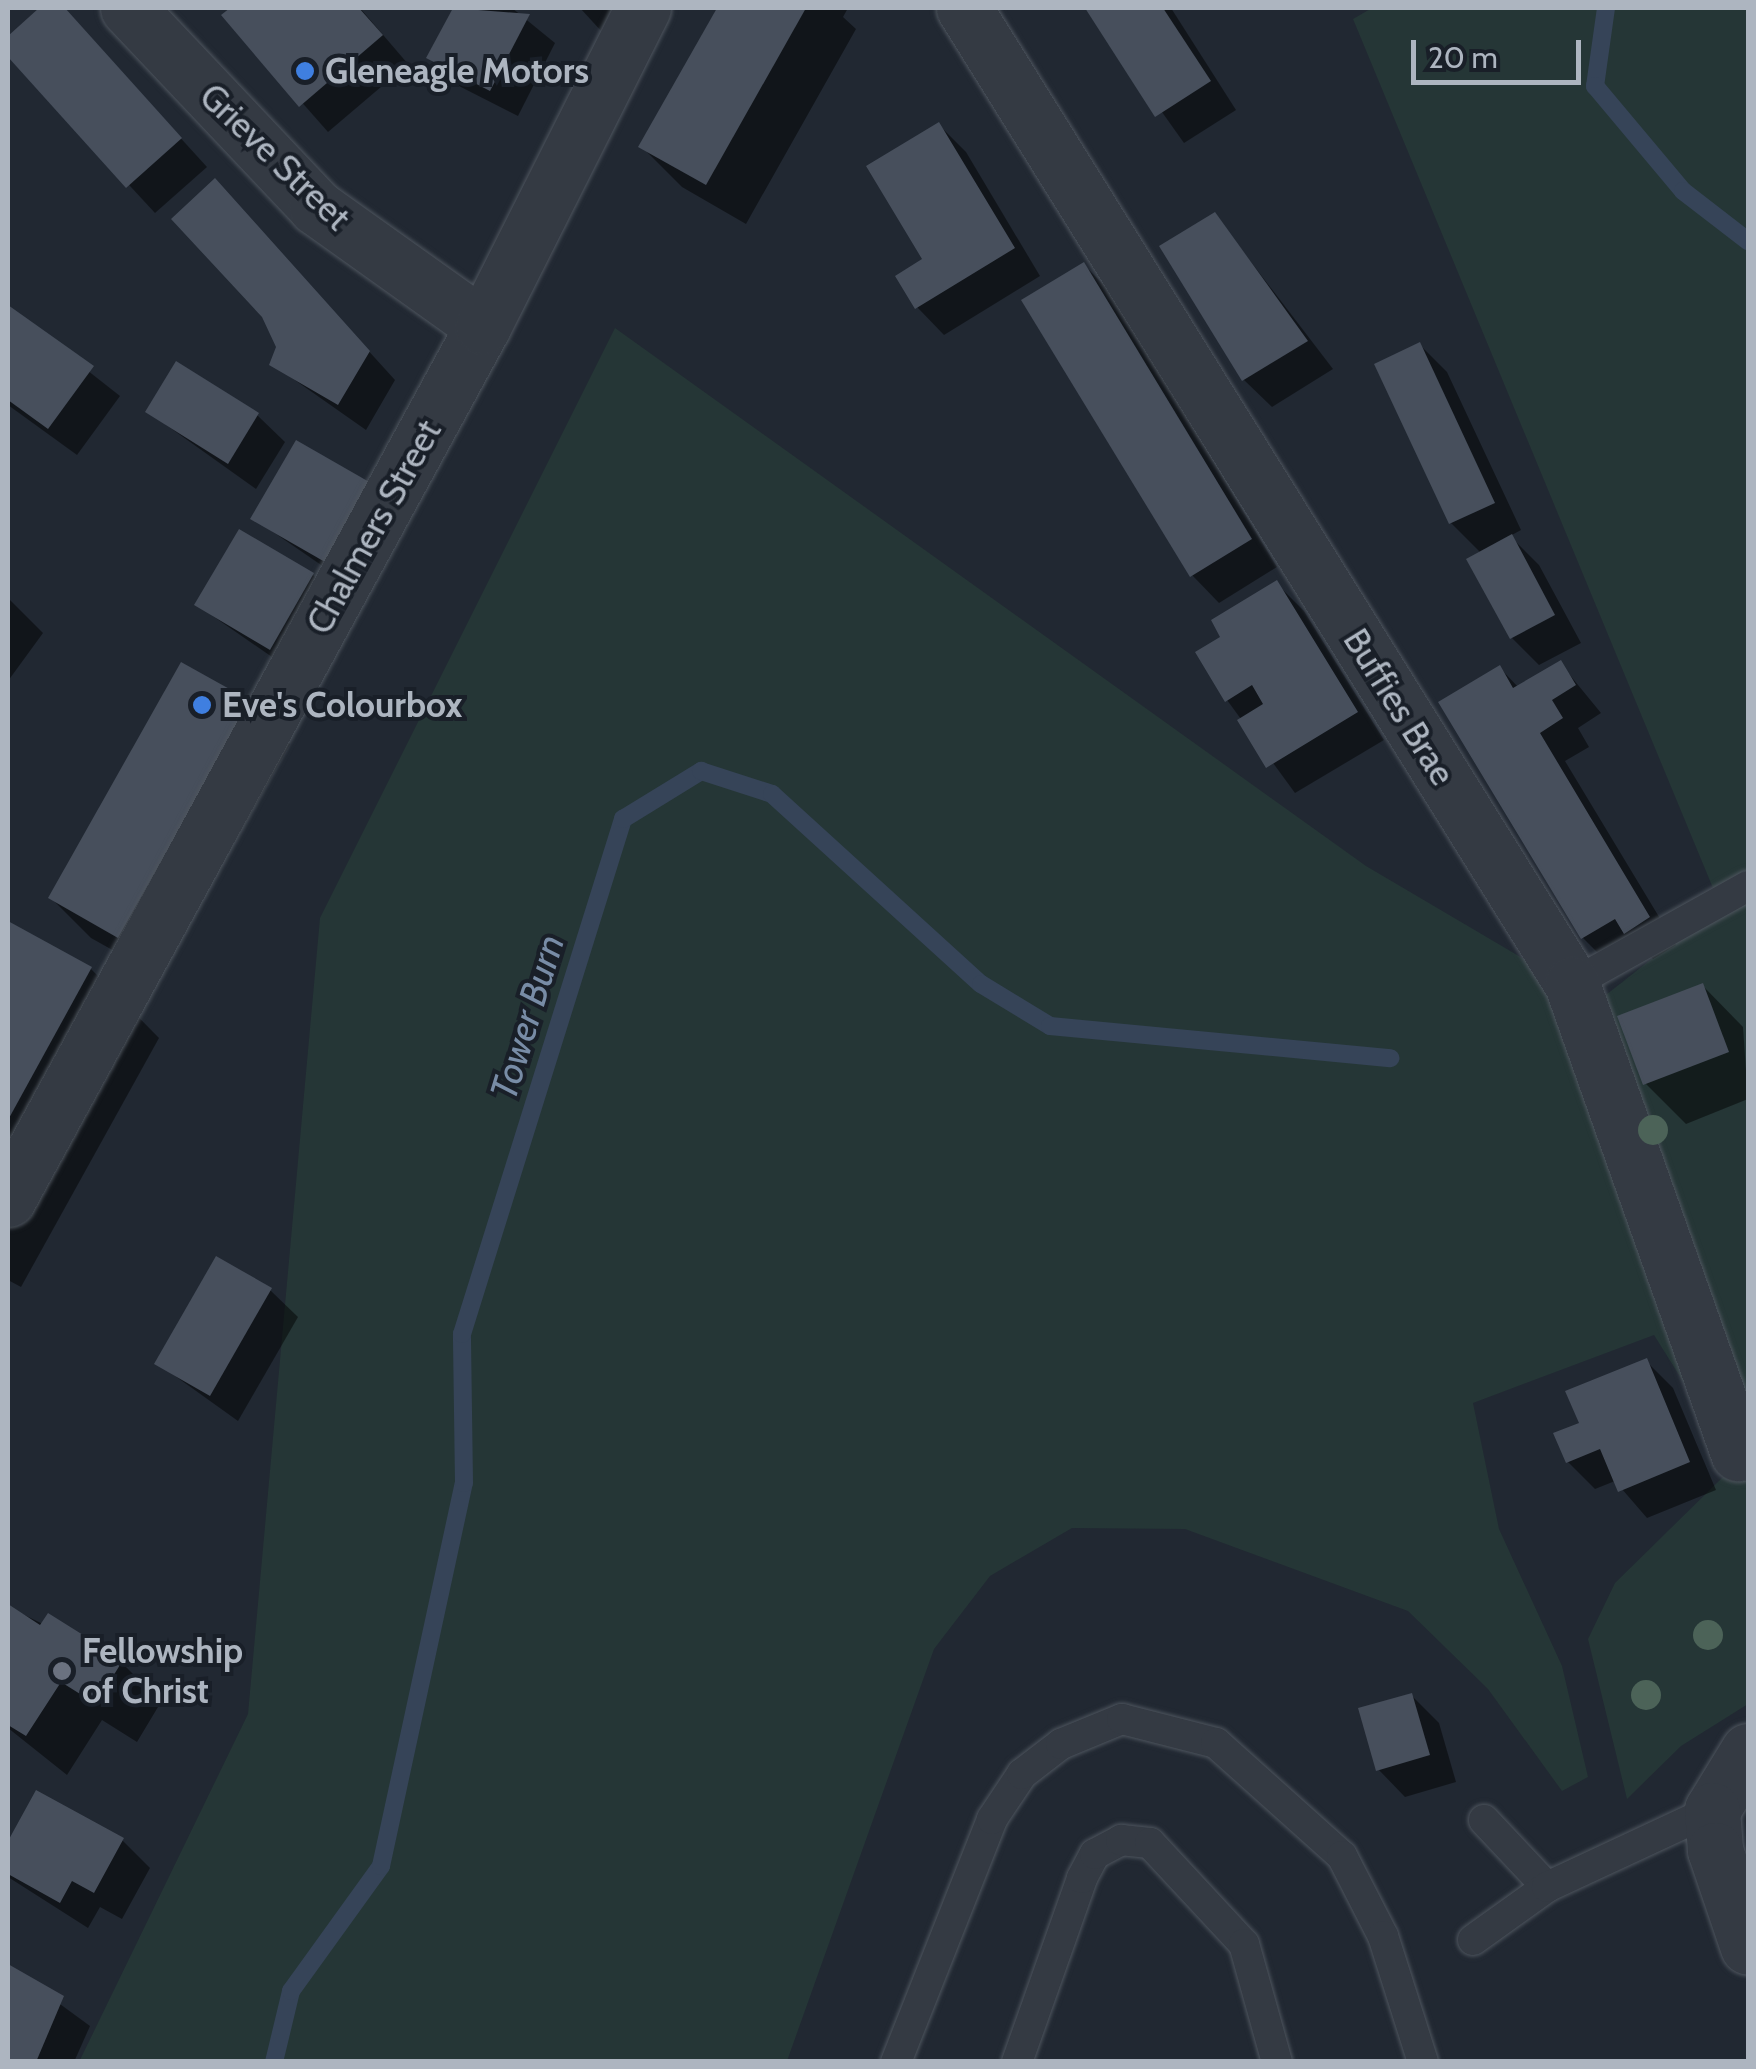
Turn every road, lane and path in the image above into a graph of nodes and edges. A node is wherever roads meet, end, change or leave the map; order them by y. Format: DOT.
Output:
graph roads {
  1 [pos="128,8"];
  2 [pos="643,8"];
  3 [pos="964,8"];
  4 [pos="484,326"];
  5 [pos="1748,886"];
  6 [pos="1572,984"];
  7 [pos="24,1131"];
  8 [pos="8,1199"];
  9 [pos="1738,1454"];
  10 [pos="1748,1750"];
  11 [pos="1712,1810"];
  12 [pos="1484,1820"];
  13 [pos="1547,1887"];
  14 [pos="1474,1940"];
  15 [pos="1748,1947"];
  16 [pos="896,2062"];
  17 [pos="1017,2062"];
  18 [pos="1276,2062"];
  19 [pos="1423,2062"];
  1 -- 4 [label="street, Grieve Street"];
  2 -- 4 [label="street, Chalmers Street"];
  3 -- 6 [label="street, Buffies Brae"];
  4 -- 7 [label="street, Chalmers Street"];
  5 -- 6 [label="lane"];
  6 -- 9 [label="street, Buffies Brae"];
  7 -- 8 [label="street, Chalmers Street"];
  10 -- 11 [label="street"];
  11 -- 13 [label="lane"];
  11 -- 15 [label="street"];
  12 -- 13 [label="lane"];
  13 -- 14 [label="lane"];
  16 -- 19 [label="lane"];
  17 -- 18 [label="lane"];
}
